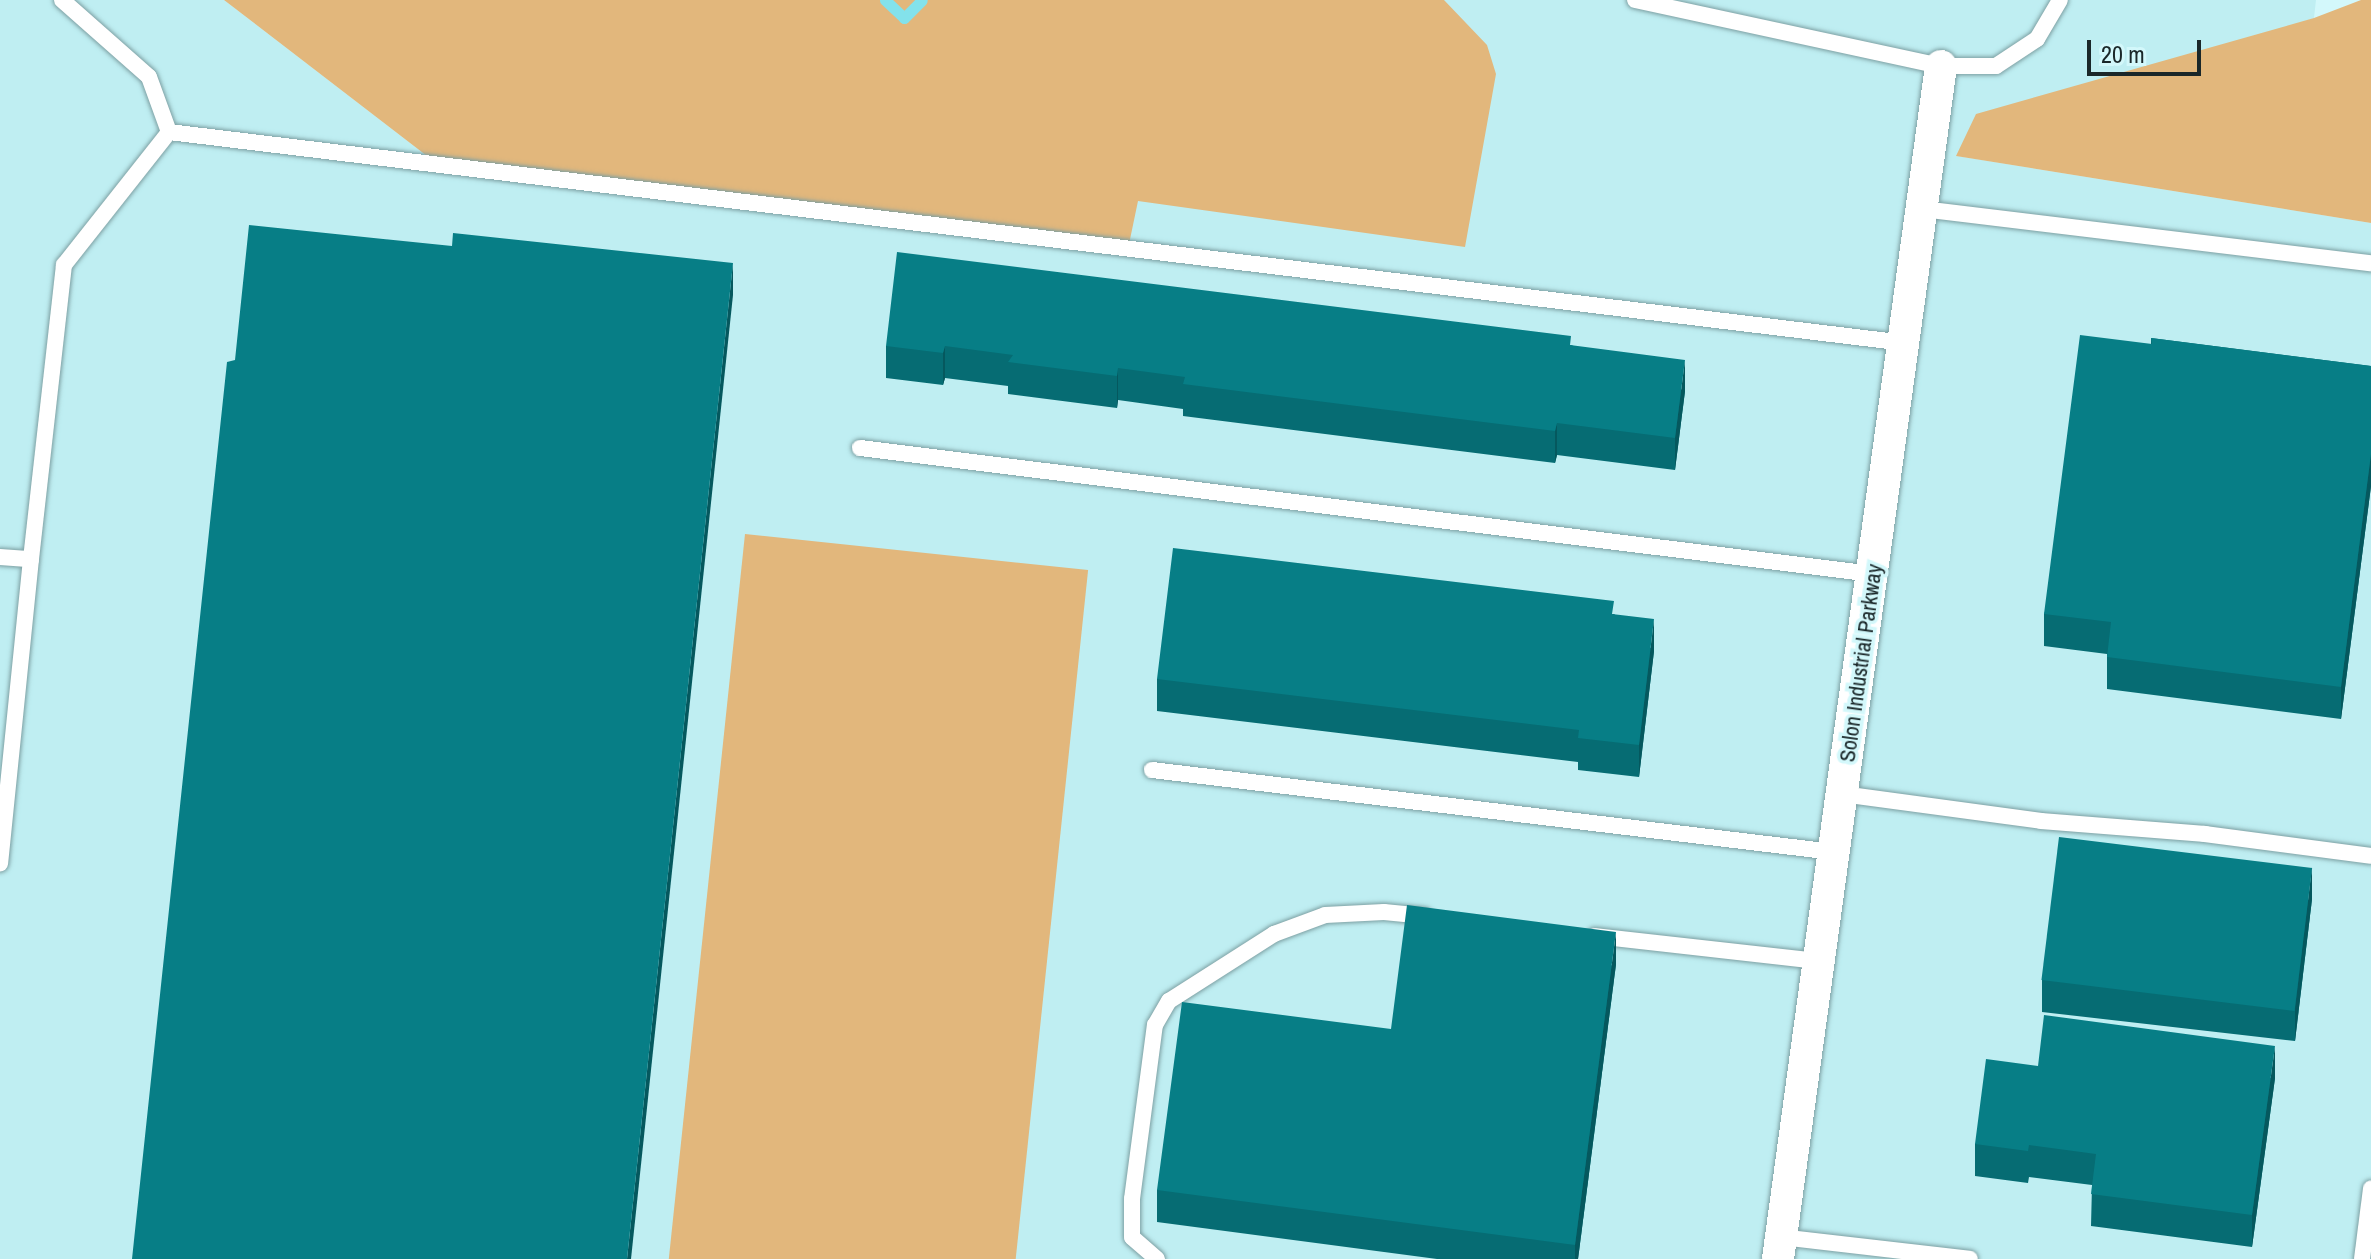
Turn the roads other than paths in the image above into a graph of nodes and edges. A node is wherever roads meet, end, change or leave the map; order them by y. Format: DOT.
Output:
graph roads {
  1 [pos="62,0"];
  2 [pos="1635,0"];
  3 [pos="2060,0"];
  4 [pos="1941,66"];
  5 [pos="169,132"];
  6 [pos="1922,209"];
  7 [pos="2371,263"];
  8 [pos="1905,343"];
  9 [pos="860,448"];
  10 [pos="0,557"];
  11 [pos="31,559"];
  12 [pos="1873,574"];
  13 [pos="1152,770"];
  14 [pos="1842,794"];
  15 [pos="1834,852"];
  16 [pos="2371,856"];
  17 [pos="0,863"];
  18 [pos="1446,919"];
  19 [pos="1570,933"];
  20 [pos="1819,961"];
  21 [pos="2371,1189"];
  22 [pos="1780,1248"];
  23 [pos="1157,1259"];
  24 [pos="1970,1259"];
  25 [pos="2362,1259"];
  1 -- 5 [label="lane"];
  2 -- 4 [label="lane"];
  3 -- 4 [label="lane"];
  4 -- 6 [label="street, Solon Industrial Parkway"];
  5 -- 8 [label="lane"];
  5 -- 11 [label="lane"];
  6 -- 7 [label="lane"];
  6 -- 8 [label="street, Solon Industrial Parkway"];
  8 -- 12 [label="street, Solon Industrial Parkway"];
  9 -- 12 [label="lane"];
  10 -- 11 [label="lane"];
  11 -- 17 [label="lane"];
  12 -- 14 [label="street, Solon Industrial Parkway"];
  13 -- 15 [label="lane"];
  14 -- 15 [label="street, Solon Industrial Parkway"];
  14 -- 16 [label="lane"];
  15 -- 20 [label="street, Solon Industrial Parkway"];
  18 -- 23 [label="lane"];
  19 -- 20 [label="lane"];
  20 -- 22 [label="street, Solon Industrial Parkway"];
  21 -- 25 [label="lane"];
  22 -- 24 [label="lane"];
}
